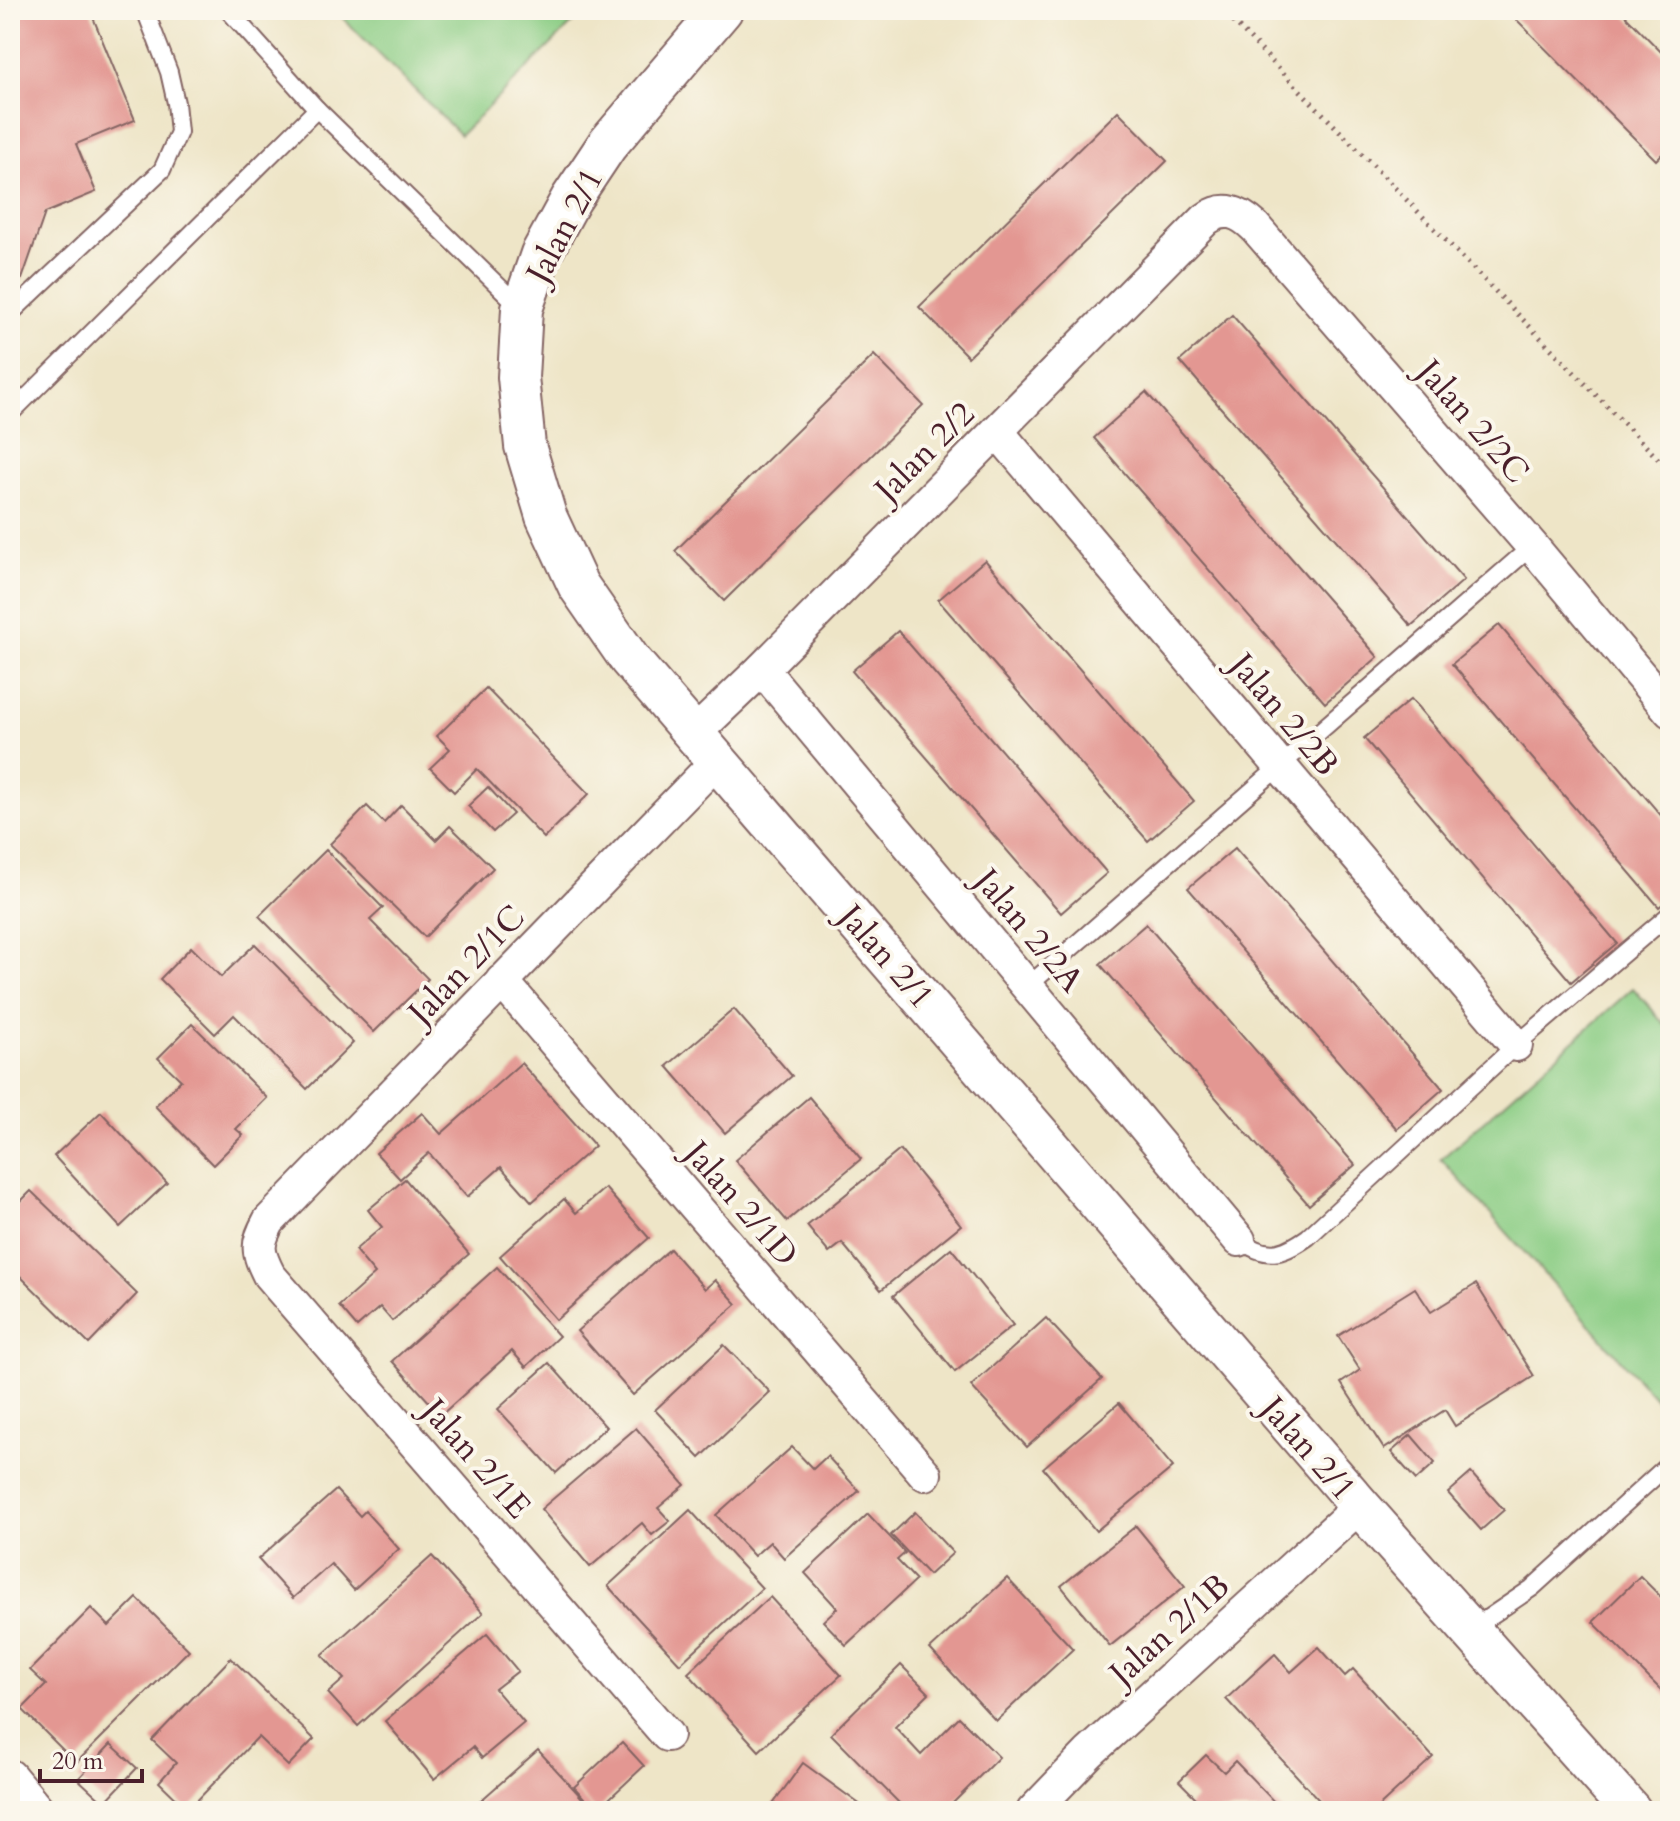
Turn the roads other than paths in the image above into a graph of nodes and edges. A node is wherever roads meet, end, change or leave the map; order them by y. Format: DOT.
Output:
graph roads {
  1 [pos="145,10"];
  2 [pos="228,10"];
  3 [pos="722,10"];
  4 [pos="317,109"];
  5 [pos="1206,219"];
  6 [pos="522,309"];
  7 [pos="10,314"];
  8 [pos="10,414"];
  9 [pos="997,431"];
  10 [pos="1532,546"];
  11 [pos="762,669"];
  12 [pos="1670,711"];
  13 [pos="706,747"];
  14 [pos="1279,766"];
  15 [pos="1670,914"];
  16 [pos="502,981"];
  17 [pos="1028,986"];
  18 [pos="1516,1045"];
  19 [pos="269,1221"];
  20 [pos="1239,1240"];
  21 [pos="1670,1463"];
  22 [pos="925,1474"];
  23 [pos="1360,1506"];
  24 [pos="1470,1630"];
  25 [pos="667,1735"];
  26 [pos="10,1776"];
  27 [pos="39,1811"];
  28 [pos="1033,1811"];
  29 [pos="1631,1811"];
  1 -- 7 [label="lane"];
  2 -- 4 [label="lane"];
  3 -- 6 [label="street, Jalan 2/1"];
  4 -- 6 [label="lane"];
  4 -- 8 [label="lane"];
  5 -- 9 [label="street, Jalan 2/2"];
  5 -- 10 [label="street, Jalan 2/2C"];
  6 -- 13 [label="street, Jalan 2/1"];
  9 -- 11 [label="street, Jalan 2/2"];
  9 -- 14 [label="street, Jalan 2/2B"];
  10 -- 12 [label="street, Jalan 2/2C"];
  10 -- 14 [label="lane"];
  11 -- 13 [label="street, Jalan 2/2"];
  11 -- 17 [label="street, Jalan 2/2A"];
  13 -- 16 [label="street, Jalan 2/1C"];
  13 -- 23 [label="street, Jalan 2/1"];
  14 -- 17 [label="lane"];
  14 -- 18 [label="street, Jalan 2/2B"];
  15 -- 18 [label="lane"];
  16 -- 19 [label="street, Jalan 2/1C"];
  16 -- 22 [label="street, Jalan 2/1D"];
  17 -- 20 [label="street, Jalan 2/2A"];
  18 -- 20 [label="lane"];
  19 -- 25 [label="street, Jalan 2/1E"];
  21 -- 24 [label="lane"];
  23 -- 24 [label="street, Jalan 2/1"];
  23 -- 28 [label="street, Jalan 2/1B"];
  24 -- 29 [label="street, Jalan 2/1"];
  26 -- 27 [label="street"];
}
